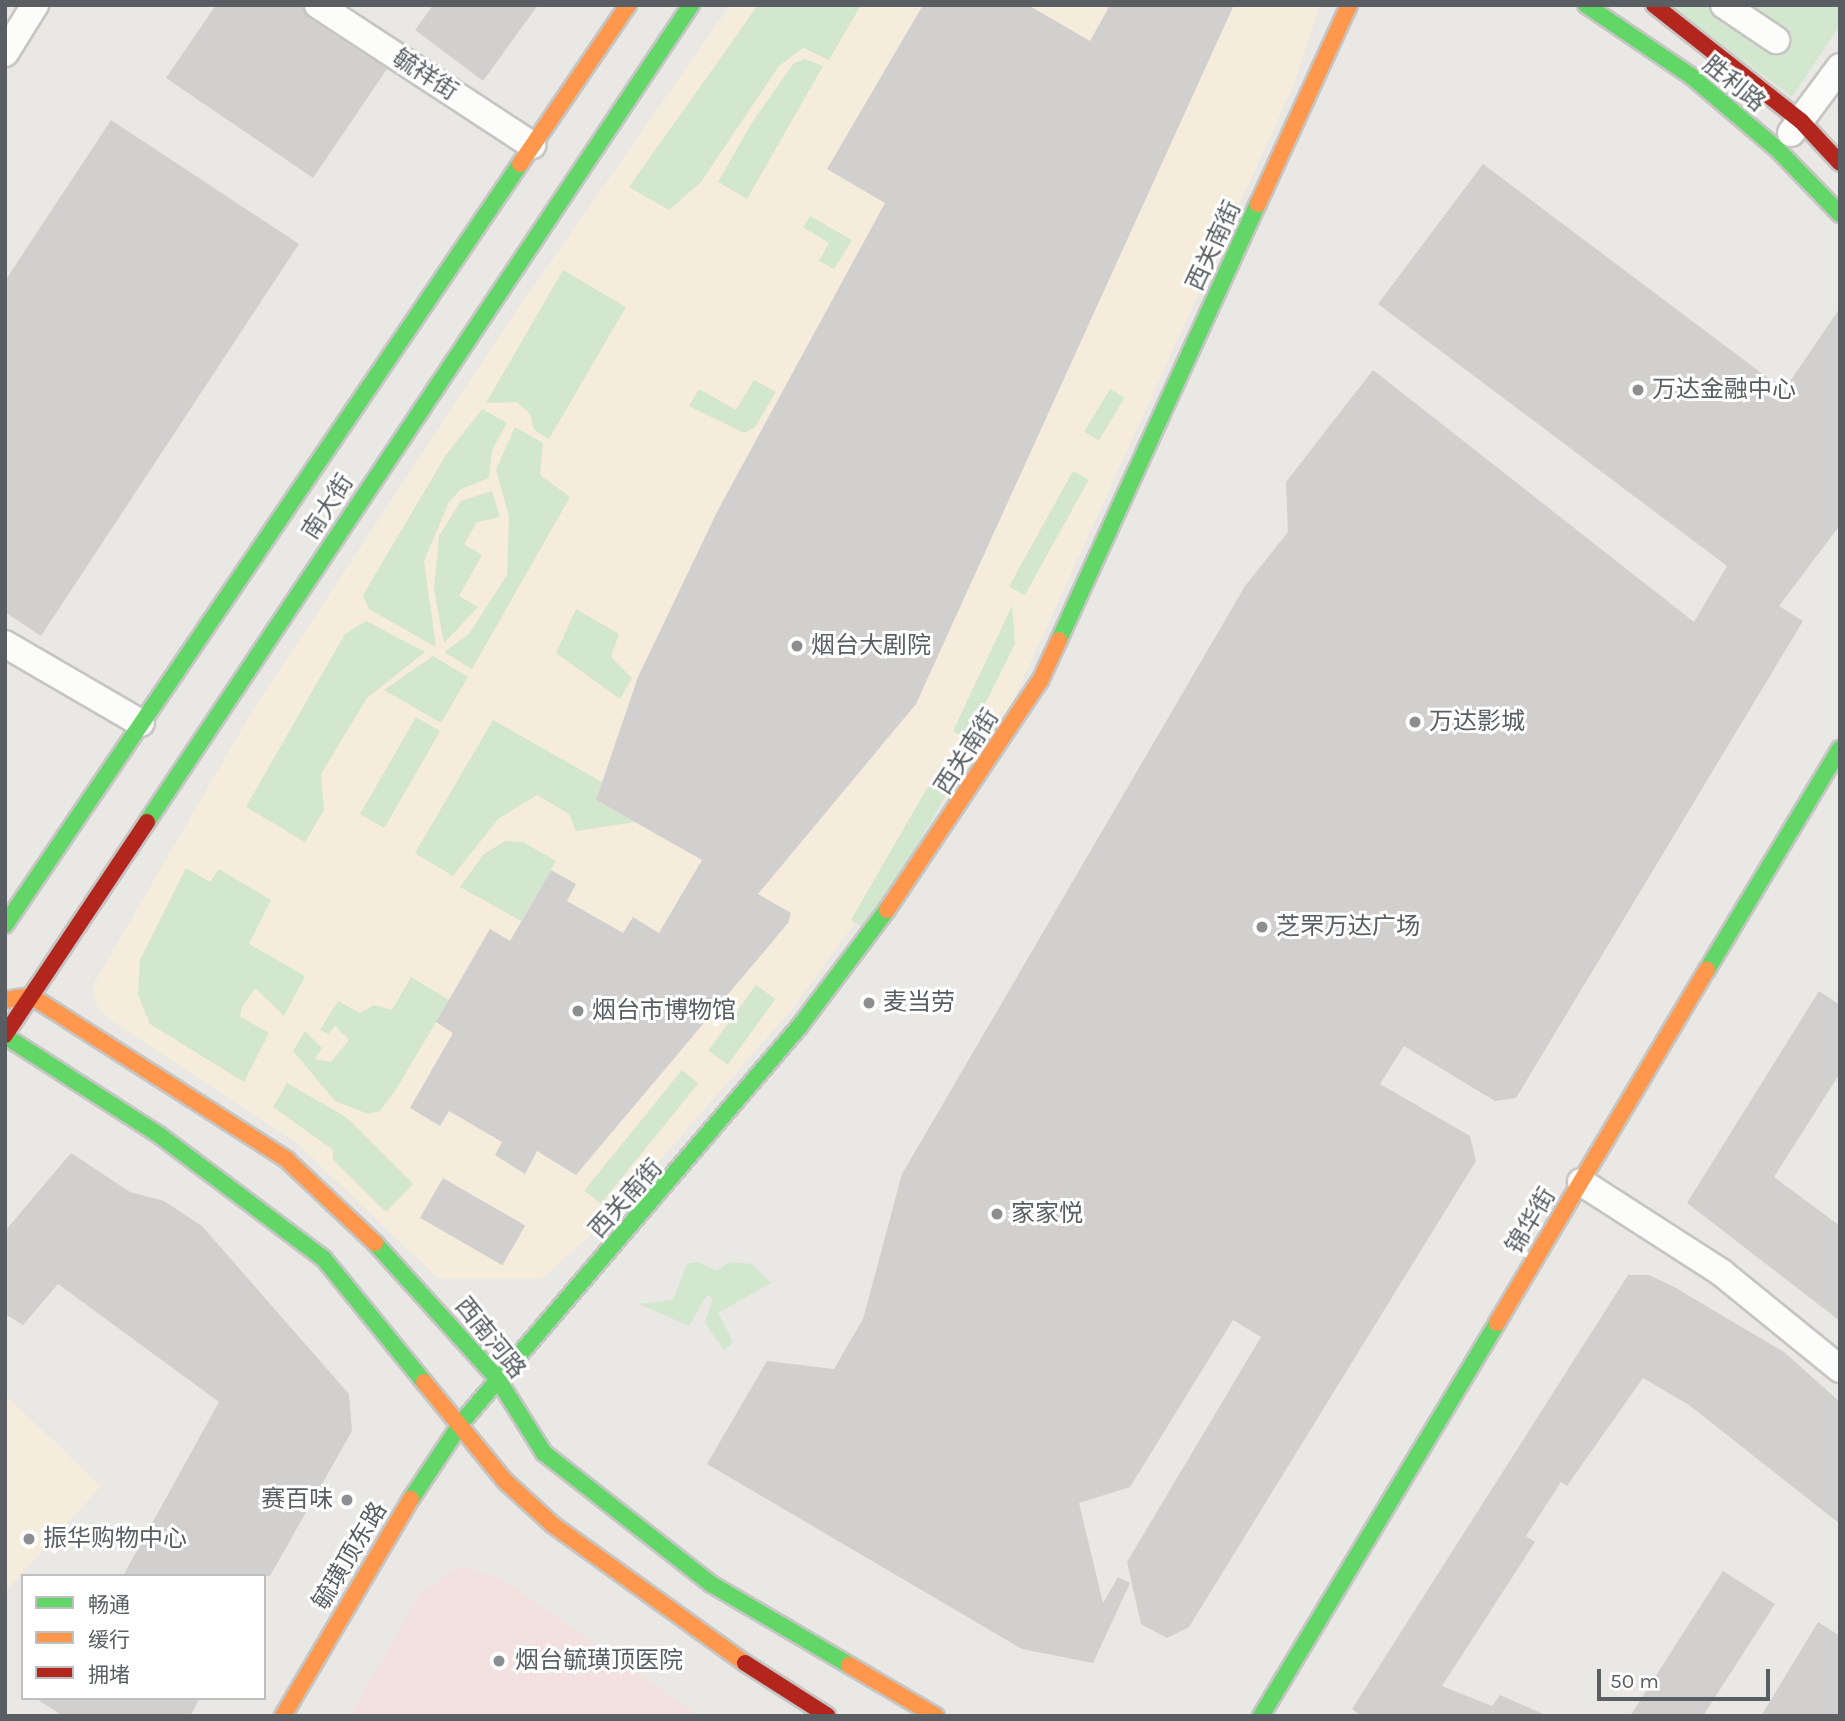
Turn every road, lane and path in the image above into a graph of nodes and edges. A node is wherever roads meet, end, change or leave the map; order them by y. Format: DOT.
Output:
graph roads {
  1 [pos="36,5"];
  2 [pos="318,5"];
  3 [pos="628,5"];
  4 [pos="691,5"];
  5 [pos="1587,5"];
  6 [pos="1654,5"];
  7 [pos="1724,5"];
  8 [pos="1348,6"];
  9 [pos="1776,40"];
  10 [pos="5,53"];
  11 [pos="1840,67"];
  12 [pos="1801,121"];
  13 [pos="532,145"];
  14 [pos="1776,148"];
  15 [pos="1840,163"];
  16 [pos="1840,214"];
  17 [pos="5,644"];
  18 [pos="141,723"];
  19 [pos="1840,749"];
  20 [pos="5,925"];
  21 [pos="31,996"];
  22 [pos="5,1000"];
  23 [pos="5,1036"];
  24 [pos="1581,1182"];
  25 [pos="1840,1369"];
  26 [pos="497,1378"];
  27 [pos="462,1423"];
  28 [pos="283,1716"];
  29 [pos="828,1716"];
  30 [pos="936,1716"];
  31 [pos="1261,1716"];
  1 -- 10 [label="street"];
  2 -- 13 [label="street, 毓祥街"];
  3 -- 13 [label="main road, 南大街"];
  4 -- 21 [label="main road, 南大街"];
  5 -- 14 [label="main road, 胜利路"];
  6 -- 12 [label="main road, 胜利路"];
  7 -- 9 [label="street"];
  8 -- 26 [label="main road, 西关南街"];
  11 -- 12 [label="street"];
  12 -- 14 [label="street"];
  12 -- 15 [label="main road, 胜利路"];
  13 -- 18 [label="main road, 南大街"];
  14 -- 16 [label="main road, 胜利路"];
  17 -- 18 [label="street"];
  18 -- 20 [label="main road, 南大街"];
  19 -- 24 [label="main road, 锦华街"];
  21 -- 22 [label="main road"];
  21 -- 23 [label="main road, 南大街"];
  21 -- 26 [label="main road, 西南河路"];
  23 -- 27 [label="main road"];
  24 -- 25 [label="street"];
  24 -- 31 [label="main road, 锦华街"];
  26 -- 27 [label="main road, 西关南街"];
  26 -- 30 [label="main road, 西南河路"];
  27 -- 28 [label="main road, 毓璜顶东路"];
  27 -- 29 [label="main road"];
}
